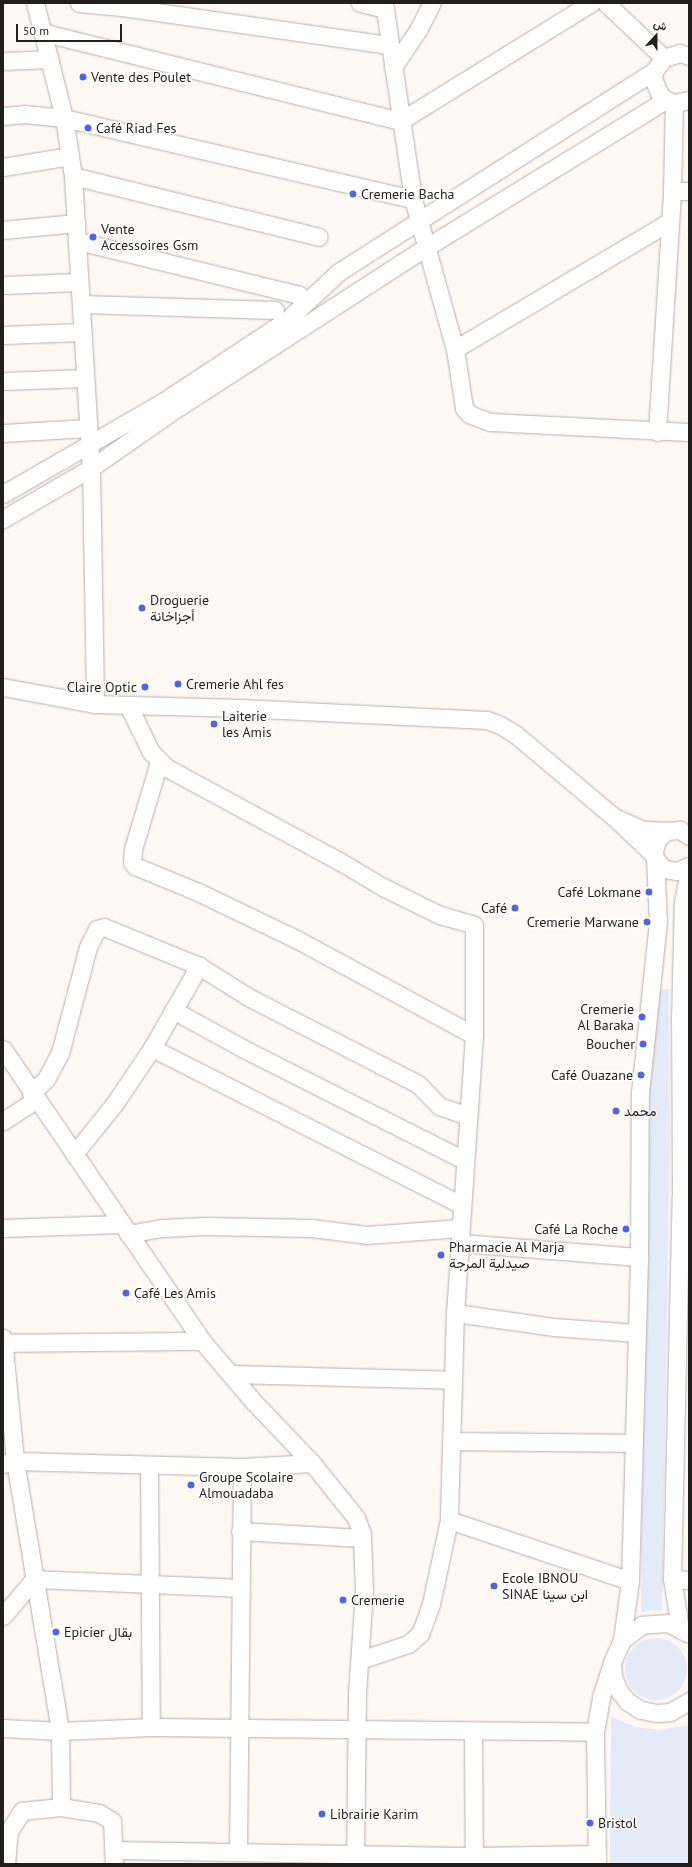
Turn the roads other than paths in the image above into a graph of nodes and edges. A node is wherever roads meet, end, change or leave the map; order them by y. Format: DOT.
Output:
graph roads {
  1 [pos="35,3"];
  2 [pos="79,3"];
  3 [pos="360,3"];
  4 [pos="432,3"];
  5 [pos="591,3"];
  6 [pos="606,3"];
  7 [pos="384,6"];
  8 [pos="45,33"];
  9 [pos="389,45"];
  10 [pos="689,56"];
  11 [pos="50,60"];
  12 [pos="3,61"];
  13 [pos="659,64"];
  14 [pos="394,66"];
  15 [pos="677,101"];
  16 [pos="3,116"];
  17 [pos="64,118"];
  18 [pos="400,121"];
  19 [pos="70,156"];
  20 [pos="3,167"];
  21 [pos="73,176"];
  22 [pos="672,191"];
  23 [pos="689,191"];
  24 [pos="413,199"];
  25 [pos="419,222"];
  26 [pos="669,222"];
  27 [pos="76,223"];
  28 [pos="3,230"];
  29 [pos="319,237"];
  30 [pos="78,241"];
  31 [pos="425,248"];
  32 [pos="80,282"];
  33 [pos="3,285"];
  34 [pos="300,295"];
  35 [pos="82,304"];
  36 [pos="275,310"];
  37 [pos="82,332"];
  38 [pos="3,335"];
  39 [pos="455,349"];
  40 [pos="85,378"];
  41 [pos="3,381"];
  42 [pos="657,432"];
  43 [pos="689,432"];
  44 [pos="3,433"];
  45 [pos="88,437"];
  46 [pos="91,468"];
  47 [pos="3,494"];
  48 [pos="3,498"];
  49 [pos="7,516"];
  50 [pos="3,686"];
  51 [pos="95,704"];
  52 [pos="128,705"];
  53 [pos="159,762"];
  54 [pos="614,817"];
  55 [pos="680,830"];
  56 [pos="655,857"];
  57 [pos="689,866"];
  58 [pos="689,870"];
  59 [pos="686,902"];
  60 [pos="199,966"];
  61 [pos="173,1010"];
  62 [pos="684,1021"];
  63 [pos="474,1035"];
  64 [pos="152,1048"];
  65 [pos="3,1050"];
  66 [pos="33,1097"];
  67 [pos="468,1116"];
  68 [pos="3,1121"];
  69 [pos="74,1154"];
  70 [pos="464,1160"];
  71 [pos="685,1196"];
  72 [pos="462,1205"];
  73 [pos="3,1228"];
  74 [pos="125,1229"];
  75 [pos="460,1236"];
  76 [pos="639,1257"];
  77 [pos="455,1313"];
  78 [pos="637,1333"];
  79 [pos="3,1340"];
  80 [pos="202,1341"];
  81 [pos="231,1374"];
  82 [pos="453,1380"];
  83 [pos="452,1441"];
  84 [pos="634,1443"];
  85 [pos="9,1463"];
  86 [pos="312,1463"];
  87 [pos="148,1466"];
  88 [pos="242,1467"];
  89 [pos="682,1480"];
  90 [pos="449,1520"];
  91 [pos="240,1531"];
  92 [pos="362,1538"];
  93 [pos="34,1579"];
  94 [pos="681,1579"];
  95 [pos="630,1581"];
  96 [pos="150,1584"];
  97 [pos="240,1588"];
  98 [pos="3,1616"];
  99 [pos="684,1631"];
  100 [pos="622,1640"];
  101 [pos="360,1660"];
  102 [pos="612,1662"];
  103 [pos="689,1701"];
  104 [pos="151,1727"];
  105 [pos="3,1728"];
  106 [pos="240,1728"];
  107 [pos="356,1730"];
  108 [pos="60,1731"];
  109 [pos="472,1732"];
  110 [pos="596,1732"];
  111 [pos="61,1807"];
  112 [pos="238,1852"];
  113 [pos="114,1857"];
  114 [pos="355,1859"];
  115 [pos="597,1859"];
  116 [pos="474,1860"];
  117 [pos="6,1864"];
  1 -- 8 [label="street"];
  2 -- 9 [label="street"];
  3 -- 7 [label="street"];
  4 -- 14 [label="street"];
  5 -- 18 [label="street"];
  6 -- 13 [label="street"];
  7 -- 9 [label="street"];
  8 -- 11 [label="street"];
  8 -- 18 [label="street"];
  9 -- 14 [label="street"];
  10 -- 13 [label="street"];
  11 -- 12 [label="street"];
  11 -- 17 [label="street"];
  13 -- 15 [label="street"];
  13 -- 25 [label="street"];
  14 -- 18 [label="street"];
  15 -- 22 [label="street"];
  15 -- 31 [label="street"];
  16 -- 17 [label="street"];
  17 -- 19 [label="street"];
  17 -- 24 [label="street"];
  18 -- 24 [label="street"];
  19 -- 20 [label="street"];
  19 -- 21 [label="street"];
  21 -- 27 [label="street"];
  21 -- 29 [label="street"];
  22 -- 23 [label="street"];
  22 -- 26 [label="street"];
  24 -- 25 [label="street"];
  25 -- 31 [label="street"];
  25 -- 45 [label="street"];
  26 -- 39 [label="street"];
  26 -- 42 [label="street"];
  27 -- 28 [label="street"];
  27 -- 30 [label="street"];
  30 -- 32 [label="street"];
  30 -- 34 [label="street"];
  31 -- 39 [label="street"];
  31 -- 46 [label="street"];
  32 -- 33 [label="street"];
  32 -- 35 [label="street"];
  35 -- 36 [label="street"];
  35 -- 37 [label="street"];
  37 -- 38 [label="street"];
  37 -- 40 [label="street"];
  39 -- 42 [label="street"];
  40 -- 41 [label="street"];
  40 -- 45 [label="street"];
  42 -- 43 [label="street"];
  44 -- 45 [label="street"];
  45 -- 46 [label="street"];
  45 -- 47 [label="street"];
  46 -- 49 [label="street"];
  46 -- 51 [label="street"];
  48 -- 49 [label="street"];
  50 -- 51 [label="street"];
  51 -- 52 [label="street"];
  52 -- 53 [label="street"];
  52 -- 54 [label="street"];
  53 -- 63 [label="street"];
  53 -- 63 [label="street"];
  54 -- 55 [label="street"];
  54 -- 56 [label="street"];
  55 -- 56 [label="street"];
  56 -- 57 [label="street"];
  56 -- 76 [label="street"];
  58 -- 59 [label="street"];
  59 -- 62 [label="street"];
  60 -- 61 [label="street"];
  60 -- 66 [label="street"];
  60 -- 67 [label="street"];
  61 -- 64 [label="street"];
  61 -- 70 [label="street"];
  62 -- 71 [label="street"];
  63 -- 67 [label="street"];
  64 -- 69 [label="street"];
  64 -- 72 [label="street"];
  65 -- 66 [label="street"];
  66 -- 68 [label="street"];
  66 -- 69 [label="street"];
  67 -- 70 [label="street"];
  69 -- 74 [label="street"];
  70 -- 72 [label="street"];
  71 -- 89 [label="street"];
  72 -- 75 [label="street"];
  73 -- 74 [label="street"];
  74 -- 75 [label="street"];
  74 -- 80 [label="street"];
  75 -- 76 [label="street"];
  75 -- 77 [label="street"];
  76 -- 78 [label="street"];
  77 -- 78 [label="street"];
  77 -- 82 [label="street"];
  78 -- 84 [label="street"];
  79 -- 80 [label="street"];
  79 -- 85 [label="street"];
  80 -- 81 [label="street"];
  81 -- 82 [label="street"];
  81 -- 86 [label="street"];
  82 -- 83 [label="street"];
  83 -- 84 [label="street"];
  83 -- 90 [label="street"];
  84 -- 95 [label="street"];
  85 -- 87 [label="street"];
  85 -- 93 [label="street"];
  86 -- 88 [label="street"];
  86 -- 92 [label="street"];
  87 -- 88 [label="street"];
  87 -- 96 [label="street"];
  88 -- 91 [label="street"];
  89 -- 94 [label="street"];
  90 -- 95 [label="street"];
  90 -- 101 [label="street"];
  91 -- 92 [label="street"];
  91 -- 97 [label="street"];
  92 -- 101 [label="street"];
  93 -- 96 [label="street"];
  93 -- 98 [label="street"];
  93 -- 108 [label="street"];
  94 -- 99 [label="street"];
  95 -- 100 [label="street"];
  96 -- 97 [label="street"];
  96 -- 104 [label="street"];
  97 -- 106 [label="street"];
  99 -- 100 [label="street"];
  100 -- 102 [label="street"];
  101 -- 107 [label="street"];
  102 -- 103 [label="street"];
  102 -- 110 [label="street"];
  104 -- 106 [label="street"];
  104 -- 108 [label="street"];
  105 -- 108 [label="street"];
  106 -- 107 [label="street"];
  106 -- 112 [label="street"];
  107 -- 109 [label="street"];
  107 -- 114 [label="street"];
  108 -- 111 [label="street"];
  109 -- 110 [label="street"];
  109 -- 116 [label="street"];
  110 -- 115 [label="street"];
  111 -- 113 [label="street"];
  111 -- 117 [label="street"];
  112 -- 113 [label="street"];
  112 -- 114 [label="street"];
  114 -- 116 [label="street"];
  115 -- 116 [label="street"];
}
